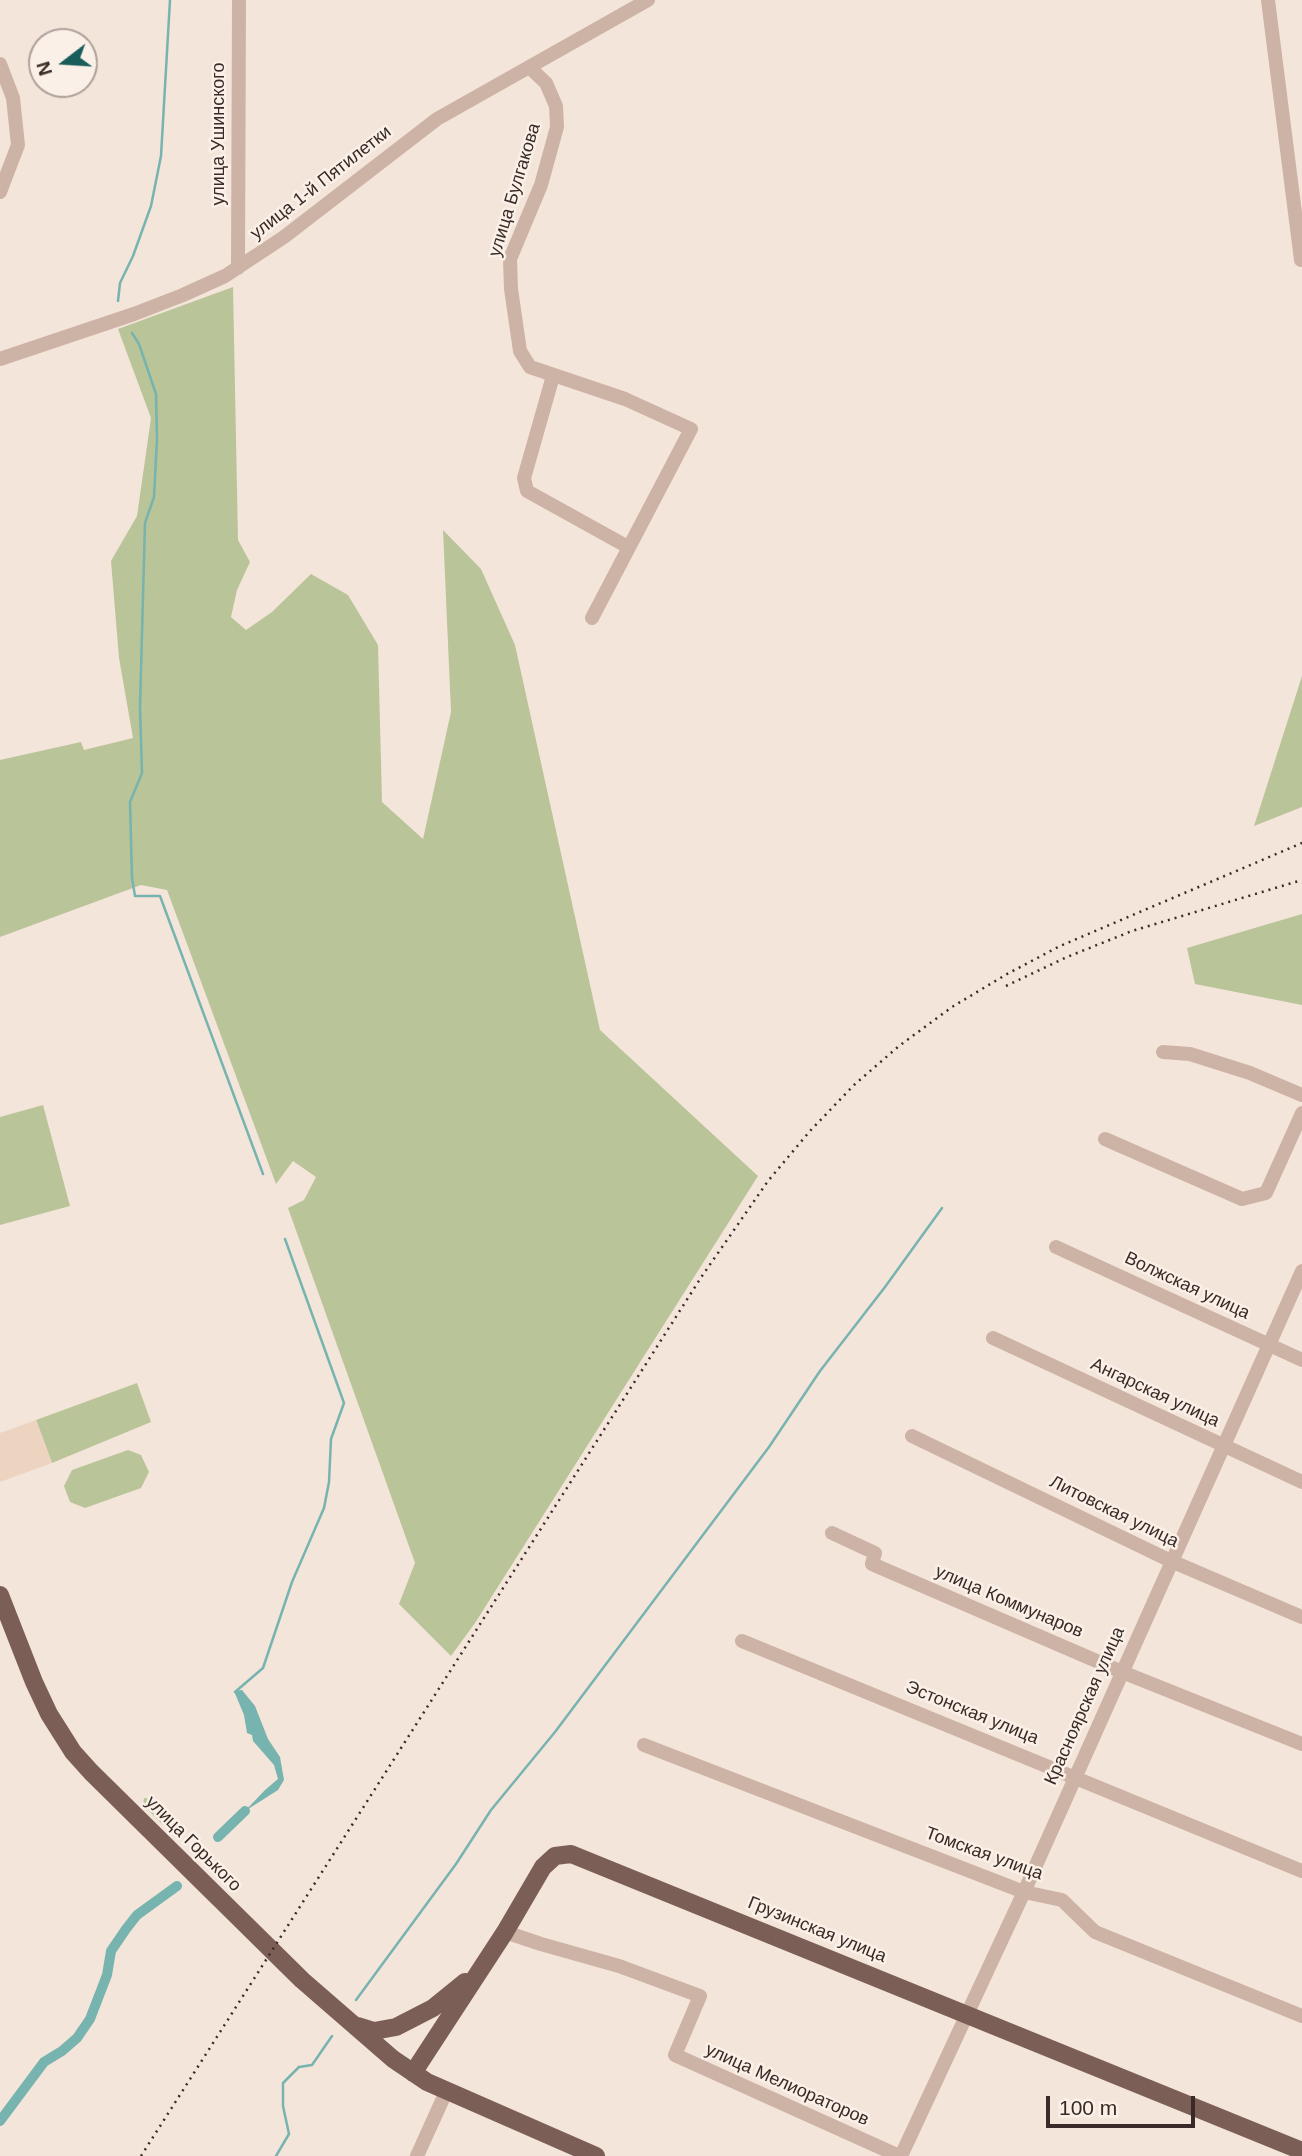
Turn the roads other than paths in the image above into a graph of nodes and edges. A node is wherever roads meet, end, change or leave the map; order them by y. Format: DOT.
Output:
graph roads {
  1 [pos="239,0"];
  2 [pos="1268,0"];
  3 [pos="640,2"];
  4 [pos="0,64"];
  5 [pos="529,67"];
  6 [pos="0,192"];
  7 [pos="1301,260"];
  8 [pos="238,268"];
  9 [pos="0,359"];
  10 [pos="553,376"];
  11 [pos="628,547"];
  12 [pos="592,618"];
  13 [pos="1163,1052"];
  14 [pos="1302,1095"];
  15 [pos="1302,1113"];
  16 [pos="1105,1139"];
  17 [pos="1056,1247"];
  18 [pos="1302,1271"];
  19 [pos="993,1338"];
  20 [pos="1268,1344"];
  21 [pos="1302,1360"];
  22 [pos="912,1436"];
  23 [pos="1222,1446"];
  24 [pos="1302,1482"];
  25 [pos="832,1533"];
  26 [pos="1171,1561"];
  27 [pos="0,1595"];
  28 [pos="1302,1617"];
  29 [pos="742,1641"];
  30 [pos="1122,1672"];
  31 [pos="1302,1744"];
  32 [pos="644,1745"];
  33 [pos="1075,1776"];
  34 [pos="1302,1871"];
  35 [pos="1024,1892"];
  36 [pos="505,1932"];
  37 [pos="487,1959"];
  38 [pos="966,2014"];
  39 [pos="1302,2016"];
  40 [pos="345,2018"];
  41 [pos="413,2073"];
  42 [pos="446,2092"];
  43 [pos="1302,2151"];
  44 [pos="417,2156"];
  45 [pos="596,2156"];
  46 [pos="900,2156"];
  1 -- 8 [label="street, улица Ушинского"];
  2 -- 7 [label="street"];
  3 -- 5 [label="street, улица 1-й Пятилетки"];
  4 -- 6 [label="street"];
  5 -- 8 [label="street, улица 1-й Пятилетки"];
  5 -- 10 [label="street, улица Булгакова"];
  8 -- 9 [label="street, улица 1-й Пятилетки"];
  10 -- 11 [label="street"];
  10 -- 11 [label="street, улица Булгакова"];
  11 -- 12 [label="street"];
  13 -- 14 [label="street"];
  15 -- 16 [label="street"];
  17 -- 20 [label="street, Волжская улица"];
  18 -- 20 [label="street, Красноярская улица"];
  19 -- 23 [label="street, Ангарская улица"];
  20 -- 21 [label="street, Волжская улица"];
  20 -- 23 [label="street, Красноярская улица"];
  22 -- 26 [label="street, Литовская улица"];
  23 -- 24 [label="street, Ангарская улица"];
  23 -- 26 [label="street, Красноярская улица"];
  25 -- 30 [label="street, улица Коммунаров"];
  26 -- 28 [label="street, Литовская улица"];
  26 -- 30 [label="street, Красноярская улица"];
  27 -- 40 [label="main road, улица Горького"];
  29 -- 33 [label="street, Эстонская улица"];
  30 -- 31 [label="street, улица Коммунаров"];
  30 -- 33 [label="street, Красноярская улица"];
  32 -- 35 [label="street, Томская улица"];
  33 -- 34 [label="street, Эстонская улица"];
  33 -- 35 [label="street, Красноярская улица"];
  35 -- 38 [label="street, Красноярская улица"];
  35 -- 39 [label="street, Томская улица"];
  36 -- 37 [label="main road, Грузинская улица"];
  36 -- 38 [label="main road, Грузинская улица"];
  36 -- 46 [label="street, улица Мелиораторов"];
  37 -- 40 [label="main road"];
  37 -- 41 [label="main road, Грузинская улица"];
  38 -- 43 [label="main road, Грузинская улица"];
  38 -- 46 [label="street, Красноярская улица"];
  40 -- 41 [label="main road, улица Горького"];
  41 -- 42 [label="main road, улица Горького"];
  42 -- 44 [label="street"];
  42 -- 45 [label="main road, улица Горького"];
}
